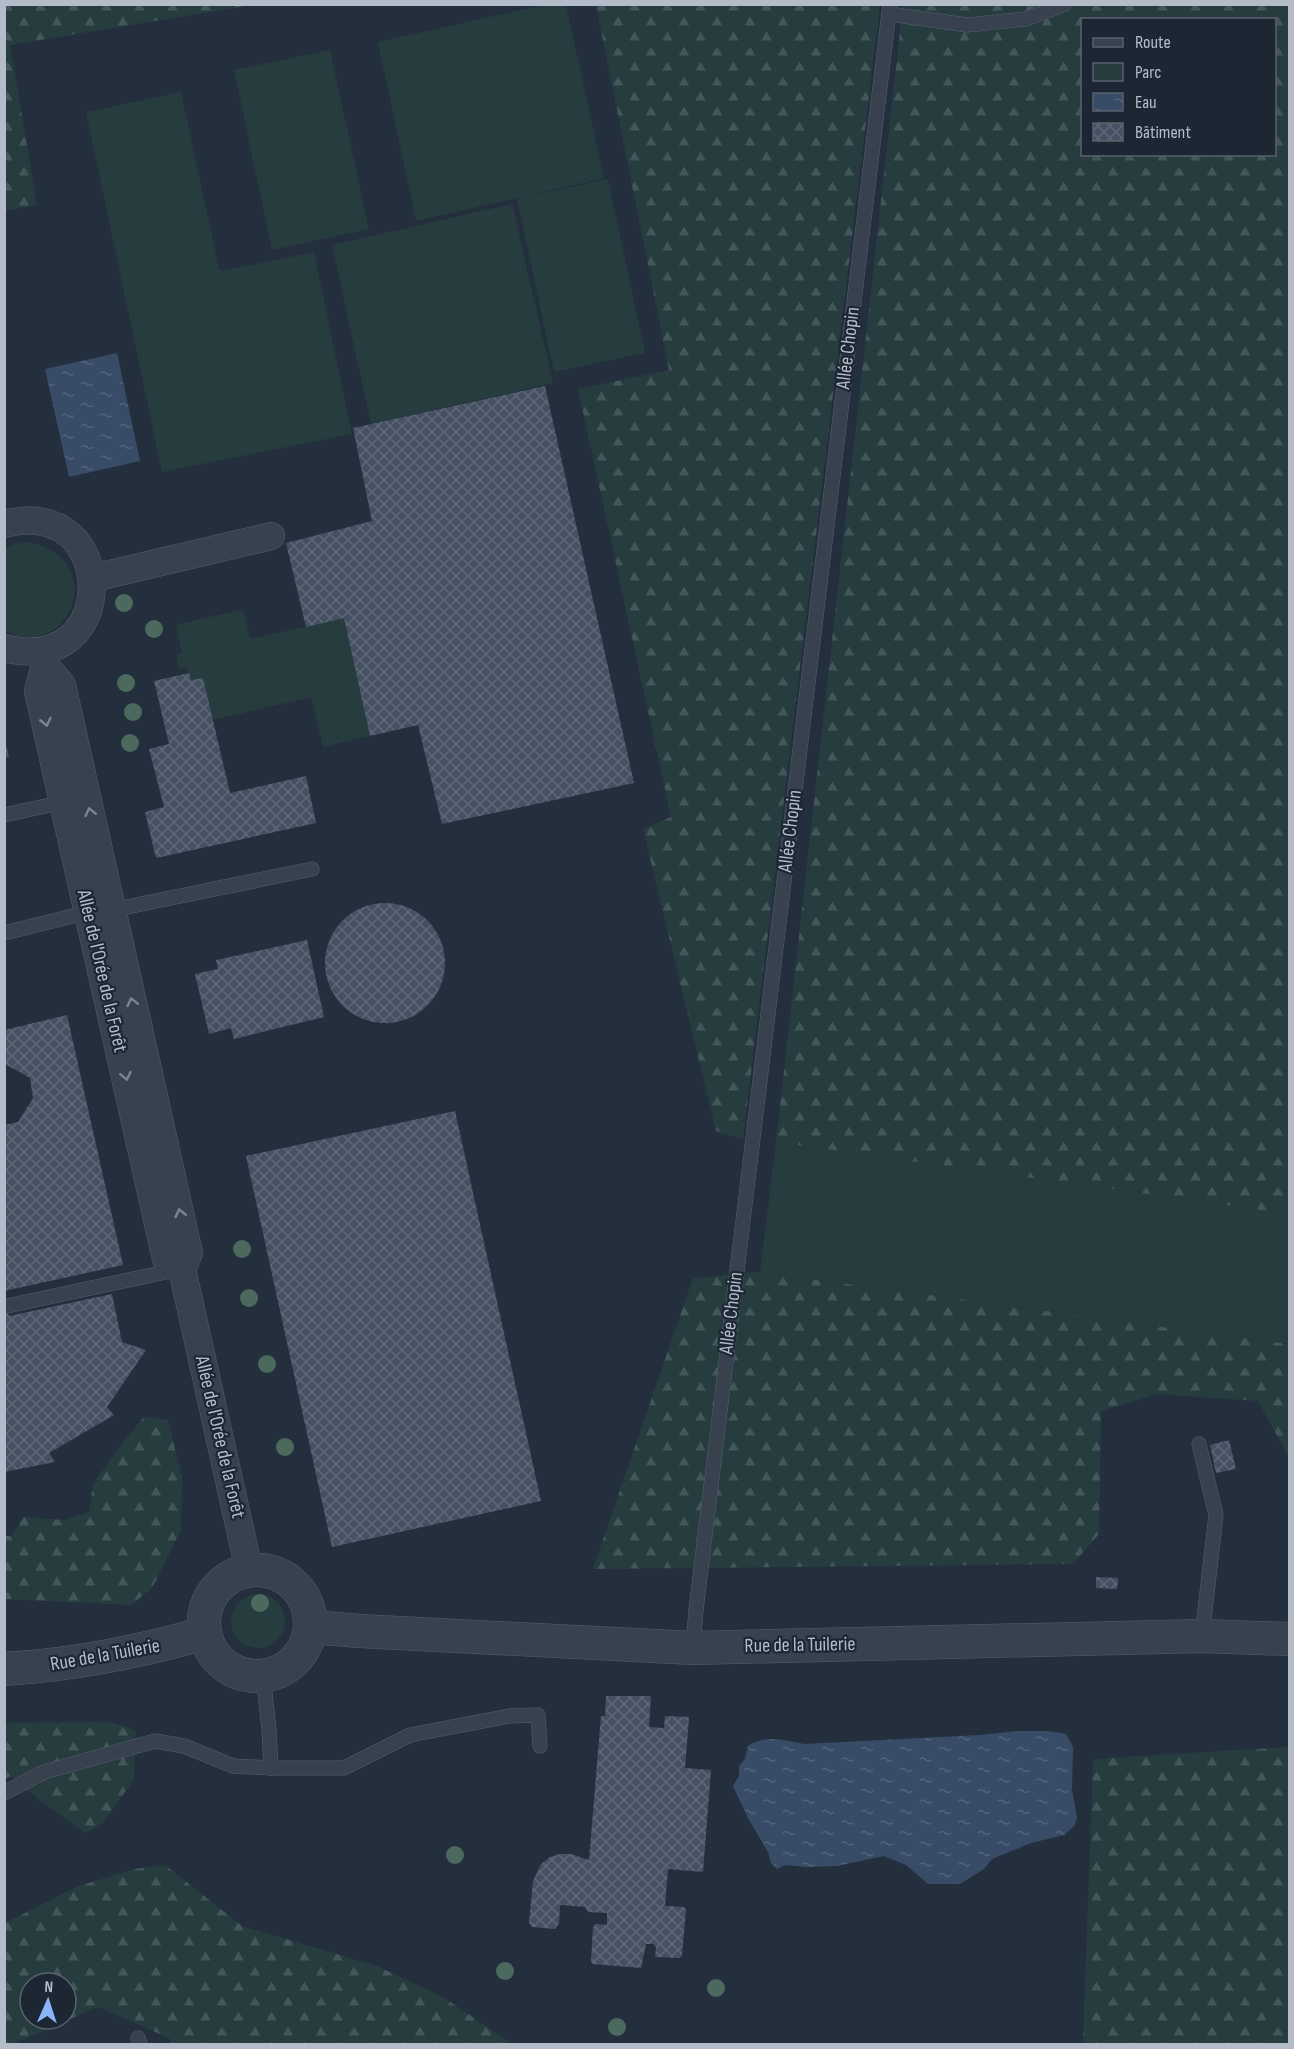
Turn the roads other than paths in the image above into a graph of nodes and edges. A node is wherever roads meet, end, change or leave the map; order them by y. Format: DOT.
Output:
graph roads {
  1 [pos="1065,4"];
  2 [pos="889,9"];
  3 [pos="4,524"];
  4 [pos="271,536"];
  5 [pos="93,578"];
  6 [pos="4,648"];
  7 [pos="43,658"];
  8 [pos="64,802"];
  9 [pos="4,815"];
  10 [pos="312,869"];
  11 [pos="100,911"];
  12 [pos="4,933"];
  13 [pos="182,1269"];
  14 [pos="7,1306"];
  15 [pos="1199,1444"];
  16 [pos="249,1570"];
  17 [pos="310,1627"];
  18 [pos="205,1634"];
  19 [pos="1202,1636"];
  20 [pos="1290,1639"];
  21 [pos="693,1648"];
  22 [pos="4,1669"];
  23 [pos="263,1675"];
  24 [pos="540,1746"];
  25 [pos="271,1768"];
  26 [pos="4,1793"];
  1 -- 2 [label="lane, Allée Chopin"];
  2 -- 21 [label="lane, Allée Chopin"];
  3 -- 5 [label="street"];
  4 -- 5 [label="street"];
  5 -- 7 [label="street"];
  6 -- 7 [label="street"];
  7 -- 8 [label="street, Allée de l'Orée de la Forêt, one-way"];
  11 -- 7 [label="street, Allée de l'Orée de la Forêt, one-way"];
  8 -- 9 [label="lane"];
  8 -- 11 [label="street, Allée de l'Orée de la Forêt"];
  10 -- 11 [label="lane"];
  11 -- 12 [label="lane"];
  11 -- 13 [label="street, Allée de l'Orée de la Forêt"];
  13 -- 14 [label="lane"];
  13 -- 16 [label="street, Allée de l'Orée de la Forêt"];
  15 -- 19 [label="lane"];
  16 -- 17 [label="street"];
  16 -- 18 [label="street"];
  17 -- 21 [label="street, Rue de la Tuilerie"];
  17 -- 23 [label="street"];
  18 -- 22 [label="street, Rue de la Tuilerie"];
  18 -- 23 [label="street"];
  19 -- 20 [label="street, Rue de la Tuilerie"];
  19 -- 21 [label="street, Rue de la Tuilerie"];
  23 -- 25 [label="lane"];
  24 -- 25 [label="lane"];
  25 -- 26 [label="lane"];
}
